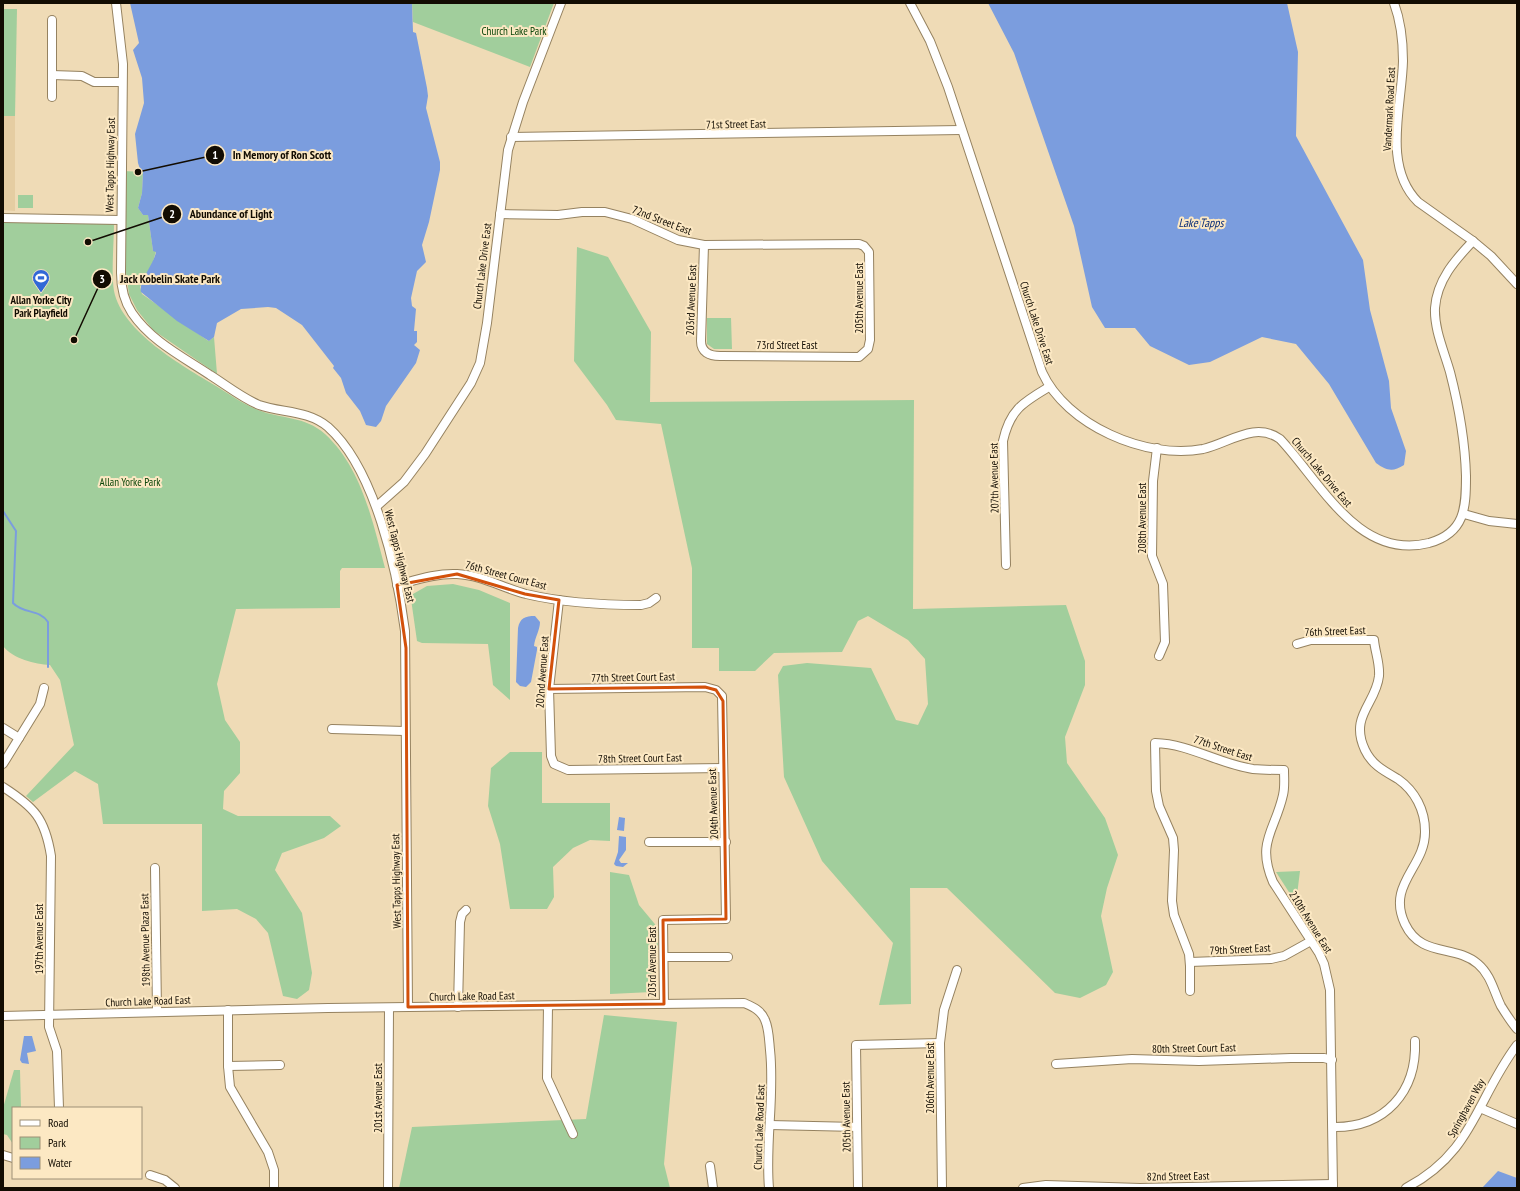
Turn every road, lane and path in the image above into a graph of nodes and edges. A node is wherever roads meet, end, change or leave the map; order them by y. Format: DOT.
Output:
graph roads {
  1 [pos="116,3"];
  2 [pos="561,3"];
  3 [pos="910,3"];
  4 [pos="1394,3"];
  5 [pos="52,20"];
  6 [pos="52,75"];
  7 [pos="122,82"];
  8 [pos="52,97"];
  9 [pos="961,130"];
  10 [pos="511,137"];
  11 [pos="500,214"];
  12 [pos="3,218"];
  13 [pos="120,220"];
  14 [pos="1473,241"];
  15 [pos="704,245"];
  16 [pos="864,246"];
  17 [pos="1517,284"];
  18 [pos="866,352"];
  19 [pos="706,353"];
  20 [pos="1050,387"];
  21 [pos="1157,448"];
  22 [pos="376,506"];
  23 [pos="1464,514"];
  24 [pos="1517,524"];
  25 [pos="1006,565"];
  26 [pos="397,585"];
  27 [pos="656,598"];
  28 [pos="559,600"];
  29 [pos="1297,644"];
  30 [pos="1159,656"];
  31 [pos="44,688"];
  32 [pos="549,689"];
  33 [pos="716,690"];
  34 [pos="3,728"];
  35 [pos="332,729"];
  36 [pos="405,731"];
  37 [pos="19,738"];
  38 [pos="3,764"];
  39 [pos="558,767"];
  40 [pos="723,768"];
  41 [pos="1284,770"];
  42 [pos="3,787"];
  43 [pos="649,842"];
  44 [pos="726,842"];
  45 [pos="155,868"];
  46 [pos="466,910"];
  47 [pos="663,920"];
  48 [pos="1311,941"];
  49 [pos="664,957"];
  50 [pos="728,957"];
  51 [pos="1190,962"];
  52 [pos="957,970"];
  53 [pos="1190,991"];
  54 [pos="664,1004"];
  55 [pos="458,1006"];
  56 [pos="548,1006"];
  57 [pos="408,1007"];
  58 [pos="389,1008"];
  59 [pos="228,1010"];
  60 [pos="157,1011"];
  61 [pos="49,1015"];
  62 [pos="3,1016"];
  63 [pos="1517,1029"];
  64 [pos="1415,1041"];
  65 [pos="940,1043"];
  66 [pos="1517,1045"];
  67 [pos="1332,1060"];
  68 [pos="1056,1064"];
  69 [pos="280,1065"];
  70 [pos="228,1066"];
  71 [pos="59,1107"];
  72 [pos="1480,1108"];
  73 [pos="1517,1124"];
  74 [pos="770,1125"];
  75 [pos="857,1127"];
  76 [pos="1333,1127"];
  77 [pos="573,1134"];
  78 [pos="710,1166"];
  79 [pos="150,1174"];
  80 [pos="1333,1186"];
  81 [pos="175,1188"];
  82 [pos="274,1188"];
  83 [pos="388,1188"];
  84 [pos="713,1188"];
  85 [pos="769,1188"];
  86 [pos="858,1188"];
  87 [pos="942,1188"];
  88 [pos="1023,1188"];
  89 [pos="1406,1188"];
  1 -- 7 [label="street, West Tapps Highway East"];
  2 -- 10 [label="street, Church Lake Drive East"];
  3 -- 9 [label="street, Church Lake Drive East"];
  4 -- 14 [label="street, Vandermark Road East"];
  5 -- 6 [label="street"];
  6 -- 7 [label="street"];
  6 -- 8 [label="street"];
  7 -- 13 [label="street, West Tapps Highway East"];
  9 -- 10 [label="street, 71st Street East"];
  9 -- 20 [label="street, Church Lake Drive East"];
  10 -- 11 [label="street, Church Lake Drive East"];
  11 -- 15 [label="street, 72nd Street East"];
  11 -- 22 [label="street, Church Lake Drive East"];
  12 -- 13 [label="street"];
  13 -- 22 [label="street, West Tapps Highway East"];
  14 -- 17 [label="street, Vandermark Road East"];
  14 -- 23 [label="street"];
  15 -- 16 [label="street, 72nd Street East"];
  15 -- 19 [label="street, 203rd Avenue East"];
  16 -- 18 [label="street, 205th Avenue East"];
  18 -- 19 [label="street, 73rd Street East"];
  20 -- 21 [label="street, Church Lake Drive East"];
  20 -- 25 [label="street, 207th Avenue East"];
  21 -- 23 [label="street, Church Lake Drive East"];
  21 -- 30 [label="street, 208th Avenue East"];
  22 -- 26 [label="street, West Tapps Highway East"];
  23 -- 24 [label="street"];
  26 -- 28 [label="street, 76th Street Court East"];
  26 -- 36 [label="street, West Tapps Highway East"];
  27 -- 28 [label="street, 76th Street Court East"];
  28 -- 32 [label="street, 202nd Avenue East"];
  29 -- 63 [label="street, 76th Street East"];
  31 -- 37 [label="street"];
  32 -- 33 [label="street, 77th Street Court East"];
  32 -- 39 [label="street, 202nd Avenue East"];
  33 -- 40 [label="street, 204th Avenue East"];
  34 -- 37 [label="street"];
  35 -- 36 [label="street"];
  36 -- 57 [label="street, West Tapps Highway East"];
  37 -- 38 [label="street"];
  39 -- 40 [label="street, 78th Street Court East"];
  40 -- 44 [label="street, 204th Avenue East"];
  41 -- 48 [label="street, 210th Avenue East"];
  41 -- 51 [label="street, 77th Street East"];
  42 -- 61 [label="street, 197th Avenue East"];
  43 -- 44 [label="street"];
  44 -- 47 [label="street, 204th Avenue East"];
  45 -- 60 [label="street, 198th Avenue Plaza East"];
  46 -- 55 [label="street"];
  47 -- 49 [label="street, 203rd Avenue East"];
  48 -- 51 [label="street, 79th Street East"];
  48 -- 67 [label="street, 210th Avenue East"];
  49 -- 50 [label="street"];
  49 -- 54 [label="street, 203rd Avenue East"];
  51 -- 53 [label="street"];
  52 -- 65 [label="street, 206th Avenue East"];
  54 -- 56 [label="street, Church Lake Road East"];
  54 -- 74 [label="street, Church Lake Road East"];
  55 -- 56 [label="street, Church Lake Road East"];
  55 -- 57 [label="street, Church Lake Road East"];
  56 -- 77 [label="street"];
  57 -- 58 [label="street, Church Lake Road East"];
  58 -- 59 [label="street, Church Lake Road East"];
  58 -- 83 [label="street, 201st Avenue East"];
  59 -- 60 [label="street, Church Lake Road East"];
  59 -- 70 [label="street"];
  60 -- 61 [label="street, Church Lake Road East"];
  61 -- 62 [label="street, Church Lake Road East"];
  61 -- 71 [label="street, 197th Avenue East"];
  64 -- 76 [label="street"];
  65 -- 75 [label="street, 205th Avenue East"];
  65 -- 87 [label="street, 206th Avenue East"];
  66 -- 72 [label="street, Springhaven Way"];
  67 -- 68 [label="street, 80th Street Court East"];
  67 -- 76 [label="street, 210th Avenue East"];
  69 -- 70 [label="street"];
  70 -- 82 [label="street"];
  72 -- 73 [label="street"];
  72 -- 89 [label="street, Springhaven Way"];
  74 -- 75 [label="street"];
  74 -- 85 [label="street, Church Lake Road East"];
  75 -- 86 [label="street, 205th Avenue East"];
  76 -- 80 [label="street, 210th Avenue East"];
  78 -- 84 [label="street"];
  79 -- 81 [label="street"];
  80 -- 88 [label="street, 82nd Street East"];
}
